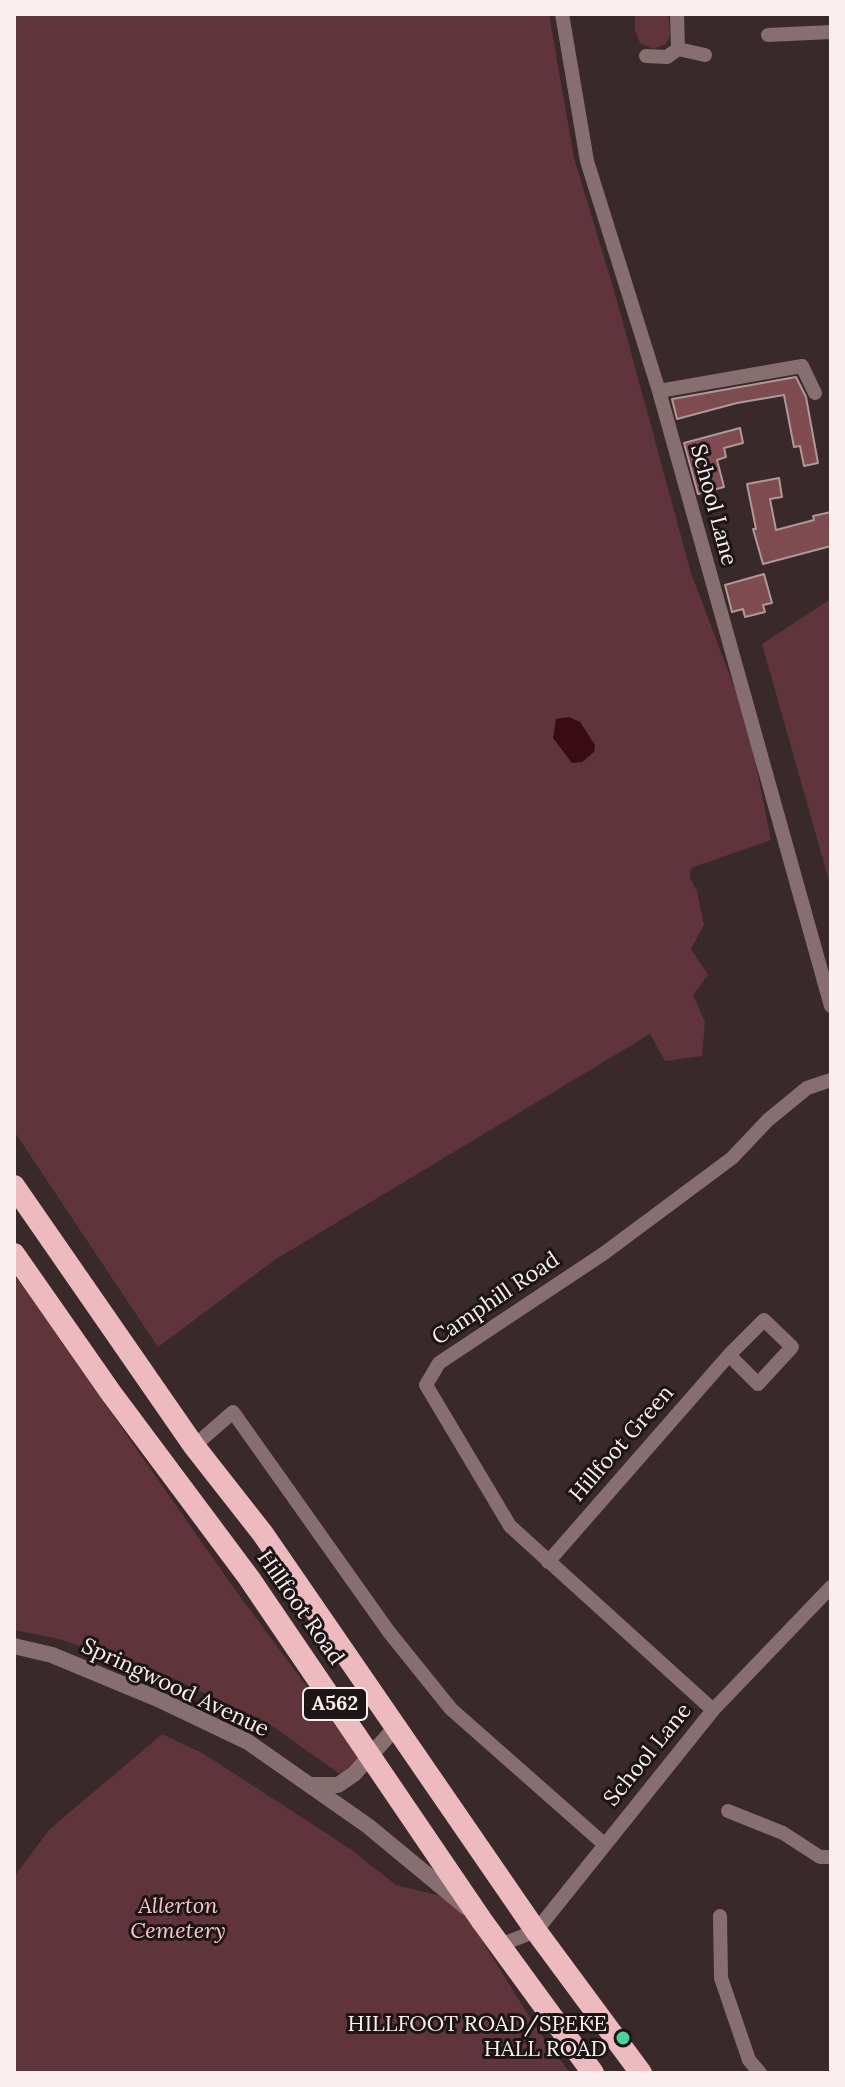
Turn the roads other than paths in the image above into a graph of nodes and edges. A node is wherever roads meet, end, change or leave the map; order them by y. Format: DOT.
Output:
graph roads {
  1 [pos="562,14"];
  2 [pos="677,14"];
  3 [pos="831,32"];
  4 [pos="768,35"];
  5 [pos="678,49"];
  6 [pos="705,55"];
  7 [pos="646,56"];
  8 [pos="659,391"];
  9 [pos="815,393"];
  10 [pos="831,1006"];
  11 [pos="831,1080"];
  12 [pos="14,1186"];
  13 [pos="14,1254"];
  14 [pos="729,1355"];
  15 [pos="194,1446"];
  16 [pos="548,1562"];
  17 [pos="831,1587"];
  18 [pos="14,1646"];
  19 [pos="713,1710"];
  20 [pos="395,1728"];
  21 [pos="370,1755"];
  22 [pos="311,1785"];
  23 [pos="728,1811"];
  24 [pos="604,1844"];
  25 [pos="831,1857"];
  26 [pos="720,1916"];
  27 [pos="482,1921"];
  28 [pos="536,1931"];
  29 [pos="500,1945"];
  30 [pos="593,2073"];
  31 [pos="641,2073"];
  32 [pos="760,2073"];
  1 -- 8 [label="street, School Lane"];
  2 -- 5 [label="street"];
  3 -- 4 [label="street"];
  5 -- 6 [label="street"];
  5 -- 7 [label="street"];
  8 -- 9 [label="street"];
  8 -- 10 [label="street, School Lane"];
  11 -- 16 [label="street, Camphill Road"];
  12 -- 15 [label="highway, Hillfoot Road / A562"];
  13 -- 21 [label="highway, Hillfoot Road / A562"];
  14 -- 14 [label="street, Hillfoot Green"];
  14 -- 16 [label="street, Hillfoot Green"];
  15 -- 20 [label="highway, Hillfoot Road / A562"];
  15 -- 24 [label="street"];
  16 -- 19 [label="street, Camphill Road"];
  17 -- 19 [label="street, School Lane"];
  18 -- 22 [label="street, Springwood Avenue"];
  19 -- 24 [label="street, School Lane"];
  20 -- 21 [label="street"];
  20 -- 28 [label="highway, Hillfoot Road / A562"];
  21 -- 22 [label="street"];
  21 -- 27 [label="highway, Hillfoot Road / A562"];
  22 -- 27 [label="street, Springwood Avenue"];
  23 -- 25 [label="street"];
  24 -- 28 [label="street, School Lane"];
  26 -- 32 [label="street"];
  27 -- 29 [label="highway, Hillfoot Road / A562"];
  28 -- 29 [label="street"];
  28 -- 31 [label="highway, Hillfoot Road / A562"];
  29 -- 30 [label="highway, Hillfoot Road / A562"];
}
